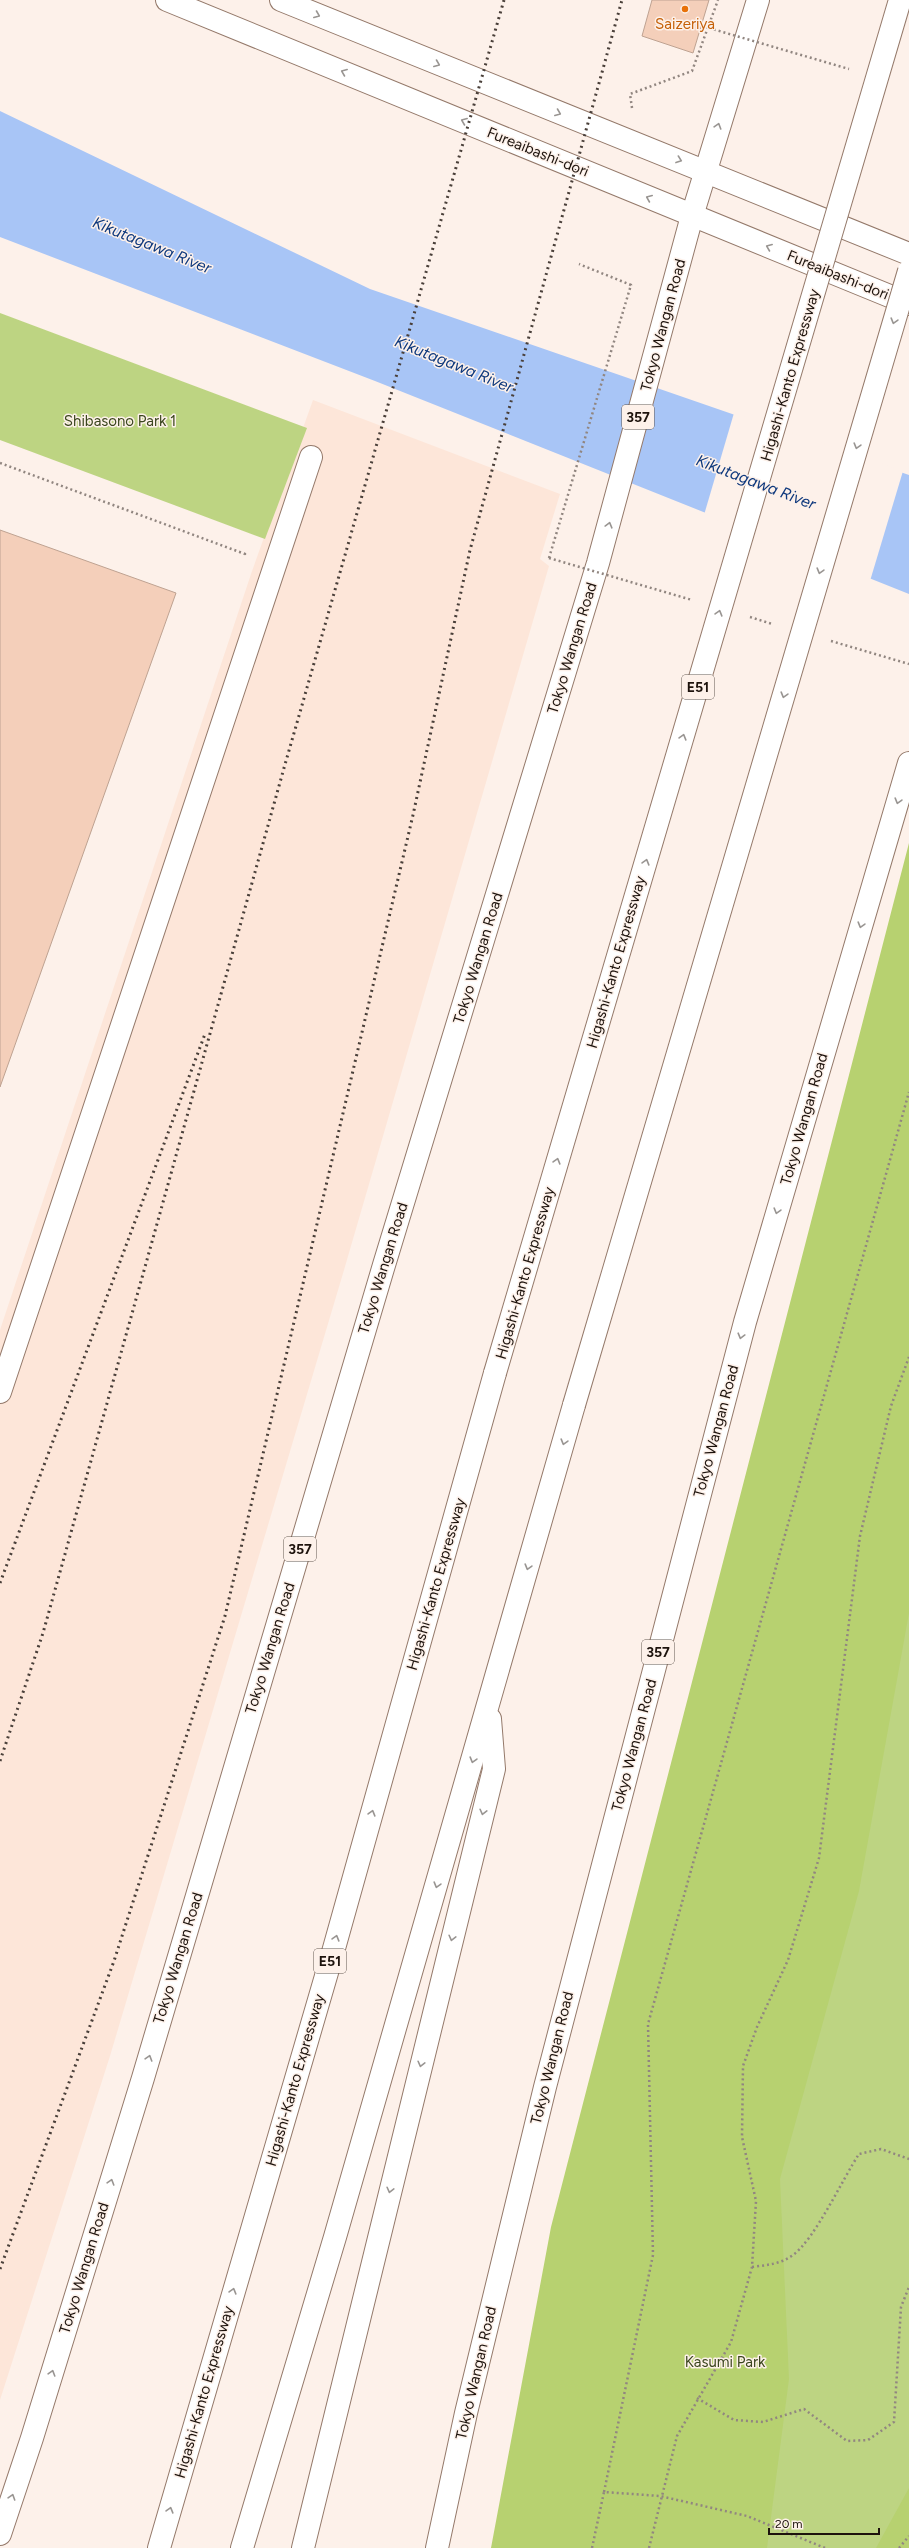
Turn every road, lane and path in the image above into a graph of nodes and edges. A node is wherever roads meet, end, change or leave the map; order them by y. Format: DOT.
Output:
graph roads {
  1 [pos="167,0"];
  2 [pos="281,0"];
  3 [pos="718,0"];
  4 [pos="758,0"];
  5 [pos="900,0"];
  6 [pos="709,28"];
  7 [pos="850,70"];
  8 [pos="632,108"];
  9 [pos="705,170"];
  10 [pos="692,216"];
  11 [pos="909,254"];
  12 [pos="579,264"];
  13 [pos="909,271"];
  14 [pos="909,304"];
  15 [pos="311,457"];
  16 [pos="0,463"];
  17 [pos="549,558"];
  18 [pos="242,561"];
  19 [pos="909,763"];
  20 [pos="909,1092"];
  21 [pos="909,1357"];
  22 [pos="0,1392"];
  23 [pos="490,1704"];
  24 [pos="909,2159"];
  25 [pos="752,2267"];
  26 [pos="909,2287"];
  27 [pos="697,2398"];
  28 [pos="604,2492"];
  29 [pos="660,2496"];
  30 [pos="0,2534"];
  31 [pos="909,2536"];
  32 [pos="160,2548"];
  33 [pos="242,2548"];
  34 [pos="303,2548"];
  35 [pos="437,2548"];
  36 [pos="592,2548"];
  37 [pos="649,2548"];
  38 [pos="825,2548"];
  39 [pos="899,2548"];
  10 -- 1 [label="main road, Fureaibashi-dori, one-way"];
  2 -- 9 [label="main road, one-way"];
  3 -- 6 [label="path"];
  9 -- 4 [label="main road, Tokyo Wangan Road / 357, one-way"];
  32 -- 5 [label="main road, Higashi-Kanto Expressway / E51, one-way, bridge"];
  6 -- 7 [label="path, bridge"];
  6 -- 8 [label="path"];
  9 -- 10 [label="main road, Tokyo Wangan Road / 357"];
  9 -- 11 [label="main road"];
  14 -- 10 [label="main road, Fureaibashi-dori, one-way"];
  30 -- 10 [label="main road, Tokyo Wangan Road / 357, one-way"];
  12 -- 17 [label="path"];
  13 -- 23 [label="main road, one-way, bridge"];
  15 -- 22 [label="main road"];
  16 -- 18 [label="path"];
  19 -- 35 [label="main road, Tokyo Wangan Road / 357, one-way"];
  20 -- 28 [label="path"];
  21 -- 25 [label="path"];
  23 -- 33 [label="main road, one-way"];
  23 -- 34 [label="main road, one-way"];
  24 -- 25 [label="path"];
  25 -- 27 [label="path"];
  26 -- 27 [label="path"];
  27 -- 29 [label="path"];
  28 -- 29 [label="path"];
  28 -- 36 [label="path"];
  29 -- 37 [label="path"];
  29 -- 38 [label="path"];
  31 -- 39 [label="path"];
}
